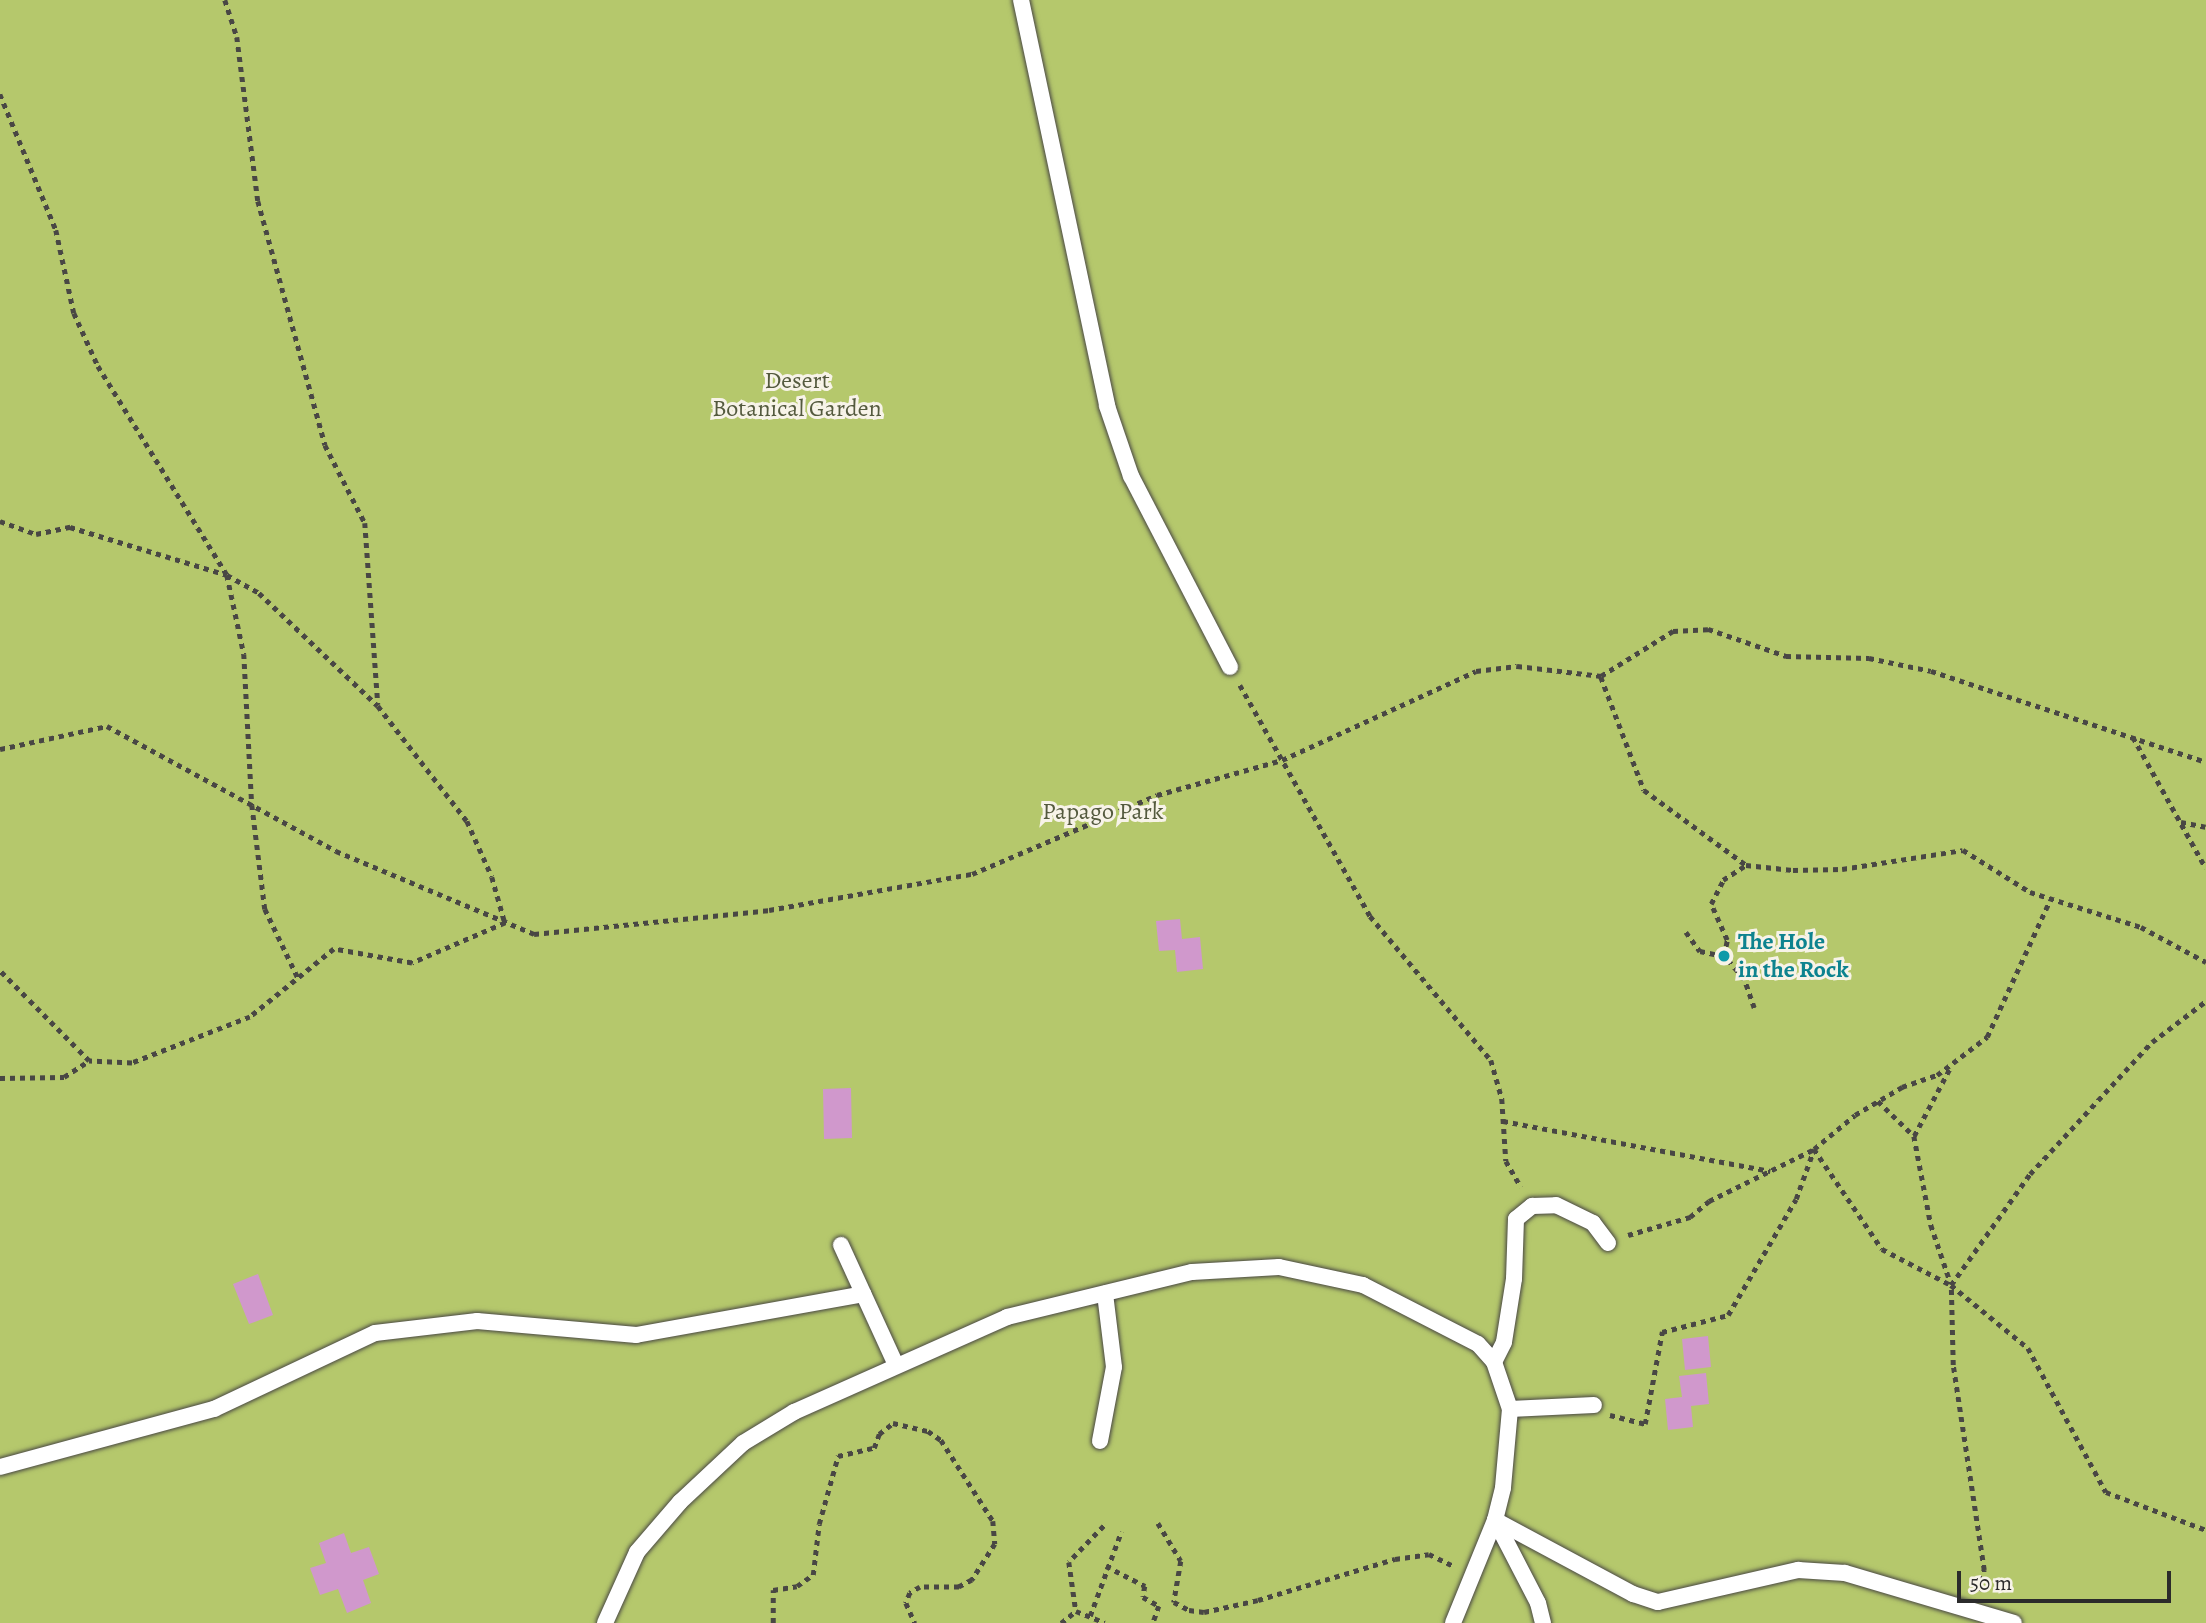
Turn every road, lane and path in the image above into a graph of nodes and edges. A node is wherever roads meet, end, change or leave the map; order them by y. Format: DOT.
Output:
graph roads {
  1 [pos="225,0"];
  2 [pos="1021,0"];
  3 [pos="0,94"];
  4 [pos="0,521"];
  5 [pos="227,575"];
  6 [pos="1230,667"];
  7 [pos="1601,677"];
  8 [pos="378,706"];
  9 [pos="2132,736"];
  10 [pos="0,749"];
  11 [pos="1282,760"];
  12 [pos="2206,762"];
  13 [pos="251,805"];
  14 [pos="2180,822"];
  15 [pos="2206,827"];
  16 [pos="1746,864"];
  17 [pos="2206,868"];
  18 [pos="2050,900"];
  19 [pos="505,923"];
  20 [pos="1686,932"];
  21 [pos="1724,956"];
  22 [pos="2206,962"];
  23 [pos="0,971"];
  24 [pos="298,978"];
  25 [pos="2206,1001"];
  26 [pos="1754,1008"];
  27 [pos="89,1062"];
  28 [pos="1951,1065"];
  29 [pos="0,1078"];
  30 [pos="1878,1101"];
  31 [pos="1503,1121"];
  32 [pos="1914,1136"];
  33 [pos="1814,1149"];
  34 [pos="1770,1171"];
  35 [pos="1532,1206"];
  36 [pos="1608,1243"];
  37 [pos="841,1245"];
  38 [pos="1951,1285"];
  39 [pos="863,1294"];
  40 [pos="1105,1294"];
  41 [pos="1494,1362"];
  42 [pos="897,1365"];
  43 [pos="1594,1405"];
  44 [pos="1510,1409"];
  45 [pos="1100,1441"];
  46 [pos="0,1467"];
  47 [pos="1495,1520"];
  48 [pos="1158,1523"];
  49 [pos="1104,1526"];
  50 [pos="2206,1530"];
  51 [pos="1121,1532"];
  52 [pos="1106,1566"];
  53 [pos="1471,1574"];
  54 [pos="1076,1611"];
  55 [pos="1975,1614"];
  56 [pos="1090,1616"];
  57 [pos="605,1623"];
  58 [pos="773,1623"];
  59 [pos="915,1623"];
  60 [pos="1061,1623"];
  61 [pos="1105,1623"];
  62 [pos="1153,1623"];
  63 [pos="1453,1623"];
  64 [pos="1543,1623"];
  65 [pos="2014,1623"];
  1 -- 8 [label="path"];
  2 -- 6 [label="lane"];
  3 -- 5 [label="path"];
  4 -- 5 [label="path"];
  5 -- 8 [label="path"];
  5 -- 13 [label="path"];
  6 -- 11 [label="path"];
  7 -- 9 [label="path"];
  7 -- 11 [label="path"];
  7 -- 16 [label="path"];
  8 -- 19 [label="path"];
  9 -- 12 [label="path"];
  9 -- 14 [label="path"];
  10 -- 13 [label="path"];
  11 -- 19 [label="path"];
  11 -- 31 [label="path"];
  13 -- 19 [label="path"];
  13 -- 24 [label="path"];
  14 -- 15 [label="path"];
  14 -- 17 [label="path"];
  16 -- 18 [label="path"];
  16 -- 21 [label="path"];
  18 -- 22 [label="path"];
  18 -- 28 [label="path"];
  19 -- 24 [label="path"];
  20 -- 21 [label="path"];
  21 -- 26 [label="path"];
  23 -- 27 [label="path"];
  24 -- 27 [label="path"];
  25 -- 38 [label="path"];
  27 -- 29 [label="path"];
  28 -- 30 [label="path"];
  28 -- 32 [label="path"];
  30 -- 32 [label="path"];
  30 -- 33 [label="path"];
  31 -- 34 [label="path"];
  31 -- 35 [label="path"];
  32 -- 38 [label="path"];
  33 -- 34 [label="path"];
  33 -- 38 [label="path"];
  33 -- 43 [label="path"];
  34 -- 36 [label="path"];
  35 -- 36 [label="lane"];
  35 -- 41 [label="lane"];
  37 -- 39 [label="lane"];
  38 -- 50 [label="path"];
  38 -- 55 [label="path"];
  39 -- 42 [label="lane"];
  39 -- 46 [label="lane"];
  40 -- 41 [label="lane"];
  40 -- 42 [label="lane"];
  40 -- 45 [label="lane"];
  41 -- 44 [label="lane"];
  42 -- 57 [label="lane"];
  43 -- 44 [label="lane"];
  44 -- 47 [label="lane"];
  47 -- 53 [label="lane"];
  47 -- 55 [label="lane"];
  47 -- 64 [label="lane"];
  48 -- 53 [label="path"];
  49 -- 54 [label="path"];
  51 -- 52 [label="path"];
  52 -- 56 [label="path"];
  52 -- 62 [label="path"];
  53 -- 63 [label="lane"];
  54 -- 56 [label="path"];
  54 -- 60 [label="path"];
  55 -- 65 [label="lane"];
  56 -- 61 [label="path"];
  58 -- 59 [label="path"];
}
